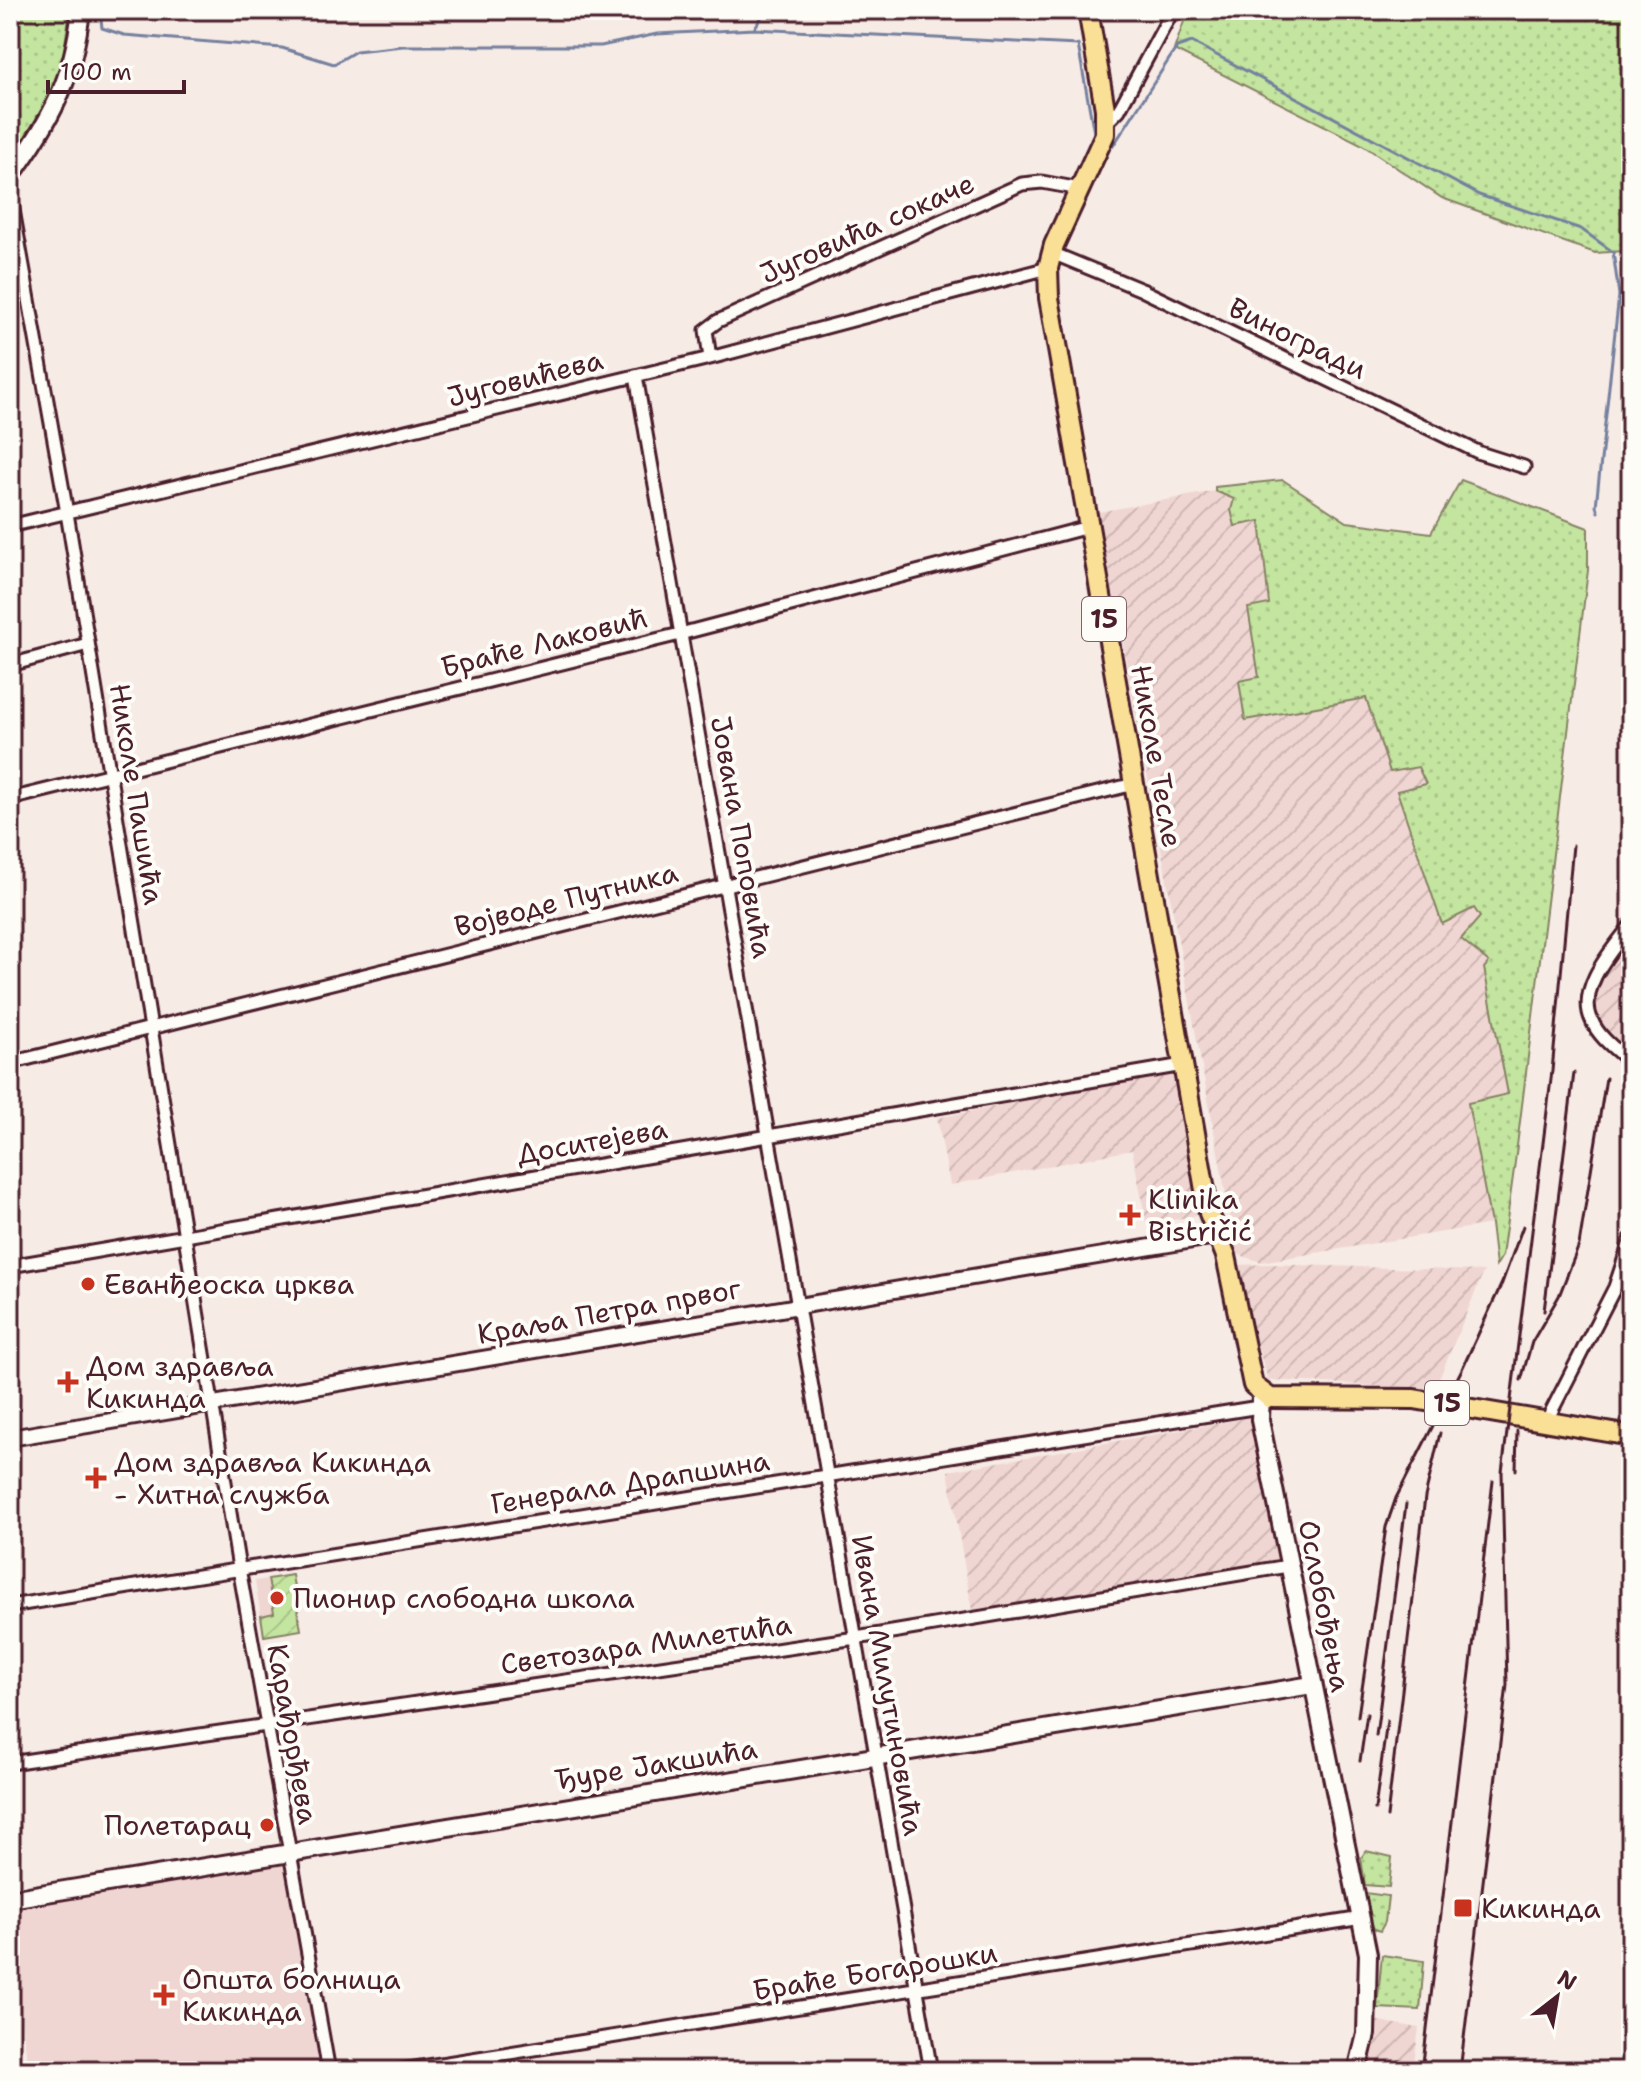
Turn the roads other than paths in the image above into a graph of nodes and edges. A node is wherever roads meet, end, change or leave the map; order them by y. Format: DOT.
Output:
graph roads {
  1 [pos="81,10"];
  2 [pos="1088,10"];
  3 [pos="1173,10"];
  4 [pos="1106,123"];
  5 [pos="10,177"];
  6 [pos="1080,189"];
  7 [pos="10,193"];
  8 [pos="1050,261"];
  9 [pos="710,358"];
  10 [pos="636,376"];
  11 [pos="1524,467"];
  12 [pos="67,513"];
  13 [pos="10,526"];
  14 [pos="1088,527"];
  15 [pos="680,634"];
  16 [pos="88,644"];
  17 [pos="10,665"];
  18 [pos="110,773"];
  19 [pos="1134,784"];
  20 [pos="10,799"];
  21 [pos="727,883"];
  22 [pos="1631,925"];
  23 [pos="152,1028"];
  24 [pos="10,1063"];
  25 [pos="1631,1063"];
  26 [pos="1183,1065"];
  27 [pos="770,1135"];
  28 [pos="185,1235"];
  29 [pos="1217,1236"];
  30 [pos="1631,1239"];
  31 [pos="10,1266"];
  32 [pos="797,1306"];
  33 [pos="1260,1401"];
  34 [pos="212,1404"];
  35 [pos="1547,1420"];
  36 [pos="1631,1436"];
  37 [pos="10,1438"];
  38 [pos="828,1474"];
  39 [pos="1288,1566"];
  40 [pos="239,1568"];
  41 [pos="10,1606"];
  42 [pos="856,1638"];
  43 [pos="1312,1685"];
  44 [pos="266,1723"];
  45 [pos="875,1754"];
  46 [pos="10,1763"];
  47 [pos="289,1851"];
  48 [pos="10,1899"];
  49 [pos="1362,1918"];
  50 [pos="917,1988"];
  51 [pos="1631,2061"];
  52 [pos="329,2071"];
  53 [pos="396,2071"];
  54 [pos="931,2071"];
  55 [pos="1357,2071"];
  56 [pos="1625,2071"];
  1 -- 5 [label="main road"];
  2 -- 4 [label="main road, Николе Тесле / 15"];
  3 -- 4 [label="street"];
  4 -- 6 [label="main road, Николе Тесле / 15"];
  6 -- 8 [label="main road, Николе Тесле / 15"];
  6 -- 9 [label="street, Југовића сокаче"];
  7 -- 12 [label="street, Николе Пашића"];
  8 -- 9 [label="street, Југовићева"];
  8 -- 11 [label="street, Виногради"];
  8 -- 14 [label="main road, Николе Тесле / 15"];
  9 -- 10 [label="street, Југовићева"];
  10 -- 12 [label="street, Југовићева"];
  10 -- 15 [label="street, Јована Поповића"];
  12 -- 13 [label="street, Југовићева"];
  12 -- 16 [label="street, Николе Пашића"];
  14 -- 15 [label="street, Браће Лаковић"];
  14 -- 19 [label="main road, Николе Тесле / 15"];
  15 -- 18 [label="street, Браће Лаковић"];
  15 -- 21 [label="street, Јована Поповића"];
  16 -- 17 [label="street"];
  16 -- 18 [label="street, Николе Пашића"];
  18 -- 20 [label="street, Браће Лаковић"];
  18 -- 23 [label="street, Николе Пашића"];
  19 -- 21 [label="street, Војводе Путника"];
  19 -- 26 [label="main road, Николе Тесле / 15"];
  21 -- 23 [label="street, Војводе Путника"];
  21 -- 27 [label="street, Јована Поповића"];
  22 -- 25 [label="street"];
  23 -- 24 [label="street, Војводе Путника"];
  23 -- 28 [label="street, Николе Пашића"];
  26 -- 27 [label="street, Доситејева"];
  26 -- 29 [label="main road, Николе Тесле / 15"];
  27 -- 28 [label="street, Доситејева"];
  27 -- 32 [label="street, Јована Поповића"];
  28 -- 31 [label="street, Доситејева"];
  28 -- 34 [label="street, Николе Пашића"];
  29 -- 32 [label="street, Краља Петра првог"];
  29 -- 33 [label="main road, Ослобођења / 15"];
  30 -- 35 [label="street"];
  32 -- 34 [label="street, Краља Петра првог"];
  32 -- 38 [label="street, Ивана Милутиновића"];
  33 -- 35 [label="main road, 15"];
  33 -- 38 [label="street, Генерала Драпшина"];
  33 -- 39 [label="main road, Ослобођења"];
  34 -- 37 [label="street, Краља Петра првог"];
  34 -- 40 [label="street, Карађорђева"];
  35 -- 36 [label="main road, 15"];
  38 -- 40 [label="street, Генерала Драпшина"];
  38 -- 42 [label="street, Ивана Милутиновића"];
  39 -- 42 [label="street, Светозара Милетића"];
  39 -- 43 [label="main road, Ослобођења"];
  40 -- 41 [label="street, Генерала Драпшина"];
  40 -- 44 [label="street, Карађорђева"];
  42 -- 44 [label="street, Светозара Милетића"];
  42 -- 45 [label="street, Ивана Милутиновића"];
  43 -- 45 [label="main road, Ђуре Јакшића"];
  43 -- 49 [label="main road, Ослобођења"];
  44 -- 46 [label="street, Светозара Милетића"];
  44 -- 47 [label="street, Карађорђева"];
  45 -- 47 [label="main road, Ђуре Јакшића"];
  45 -- 50 [label="street, Ивана Милутиновића"];
  47 -- 48 [label="main road, Ђуре Јакшића"];
  47 -- 52 [label="street, Карађорђева"];
  49 -- 50 [label="street, Браће Богарошки"];
  49 -- 55 [label="main road, Ослобођења"];
  50 -- 53 [label="street, Браће Богарошки"];
  50 -- 54 [label="street, Ивана Милутиновића"];
  51 -- 56 [label="street"];
}
